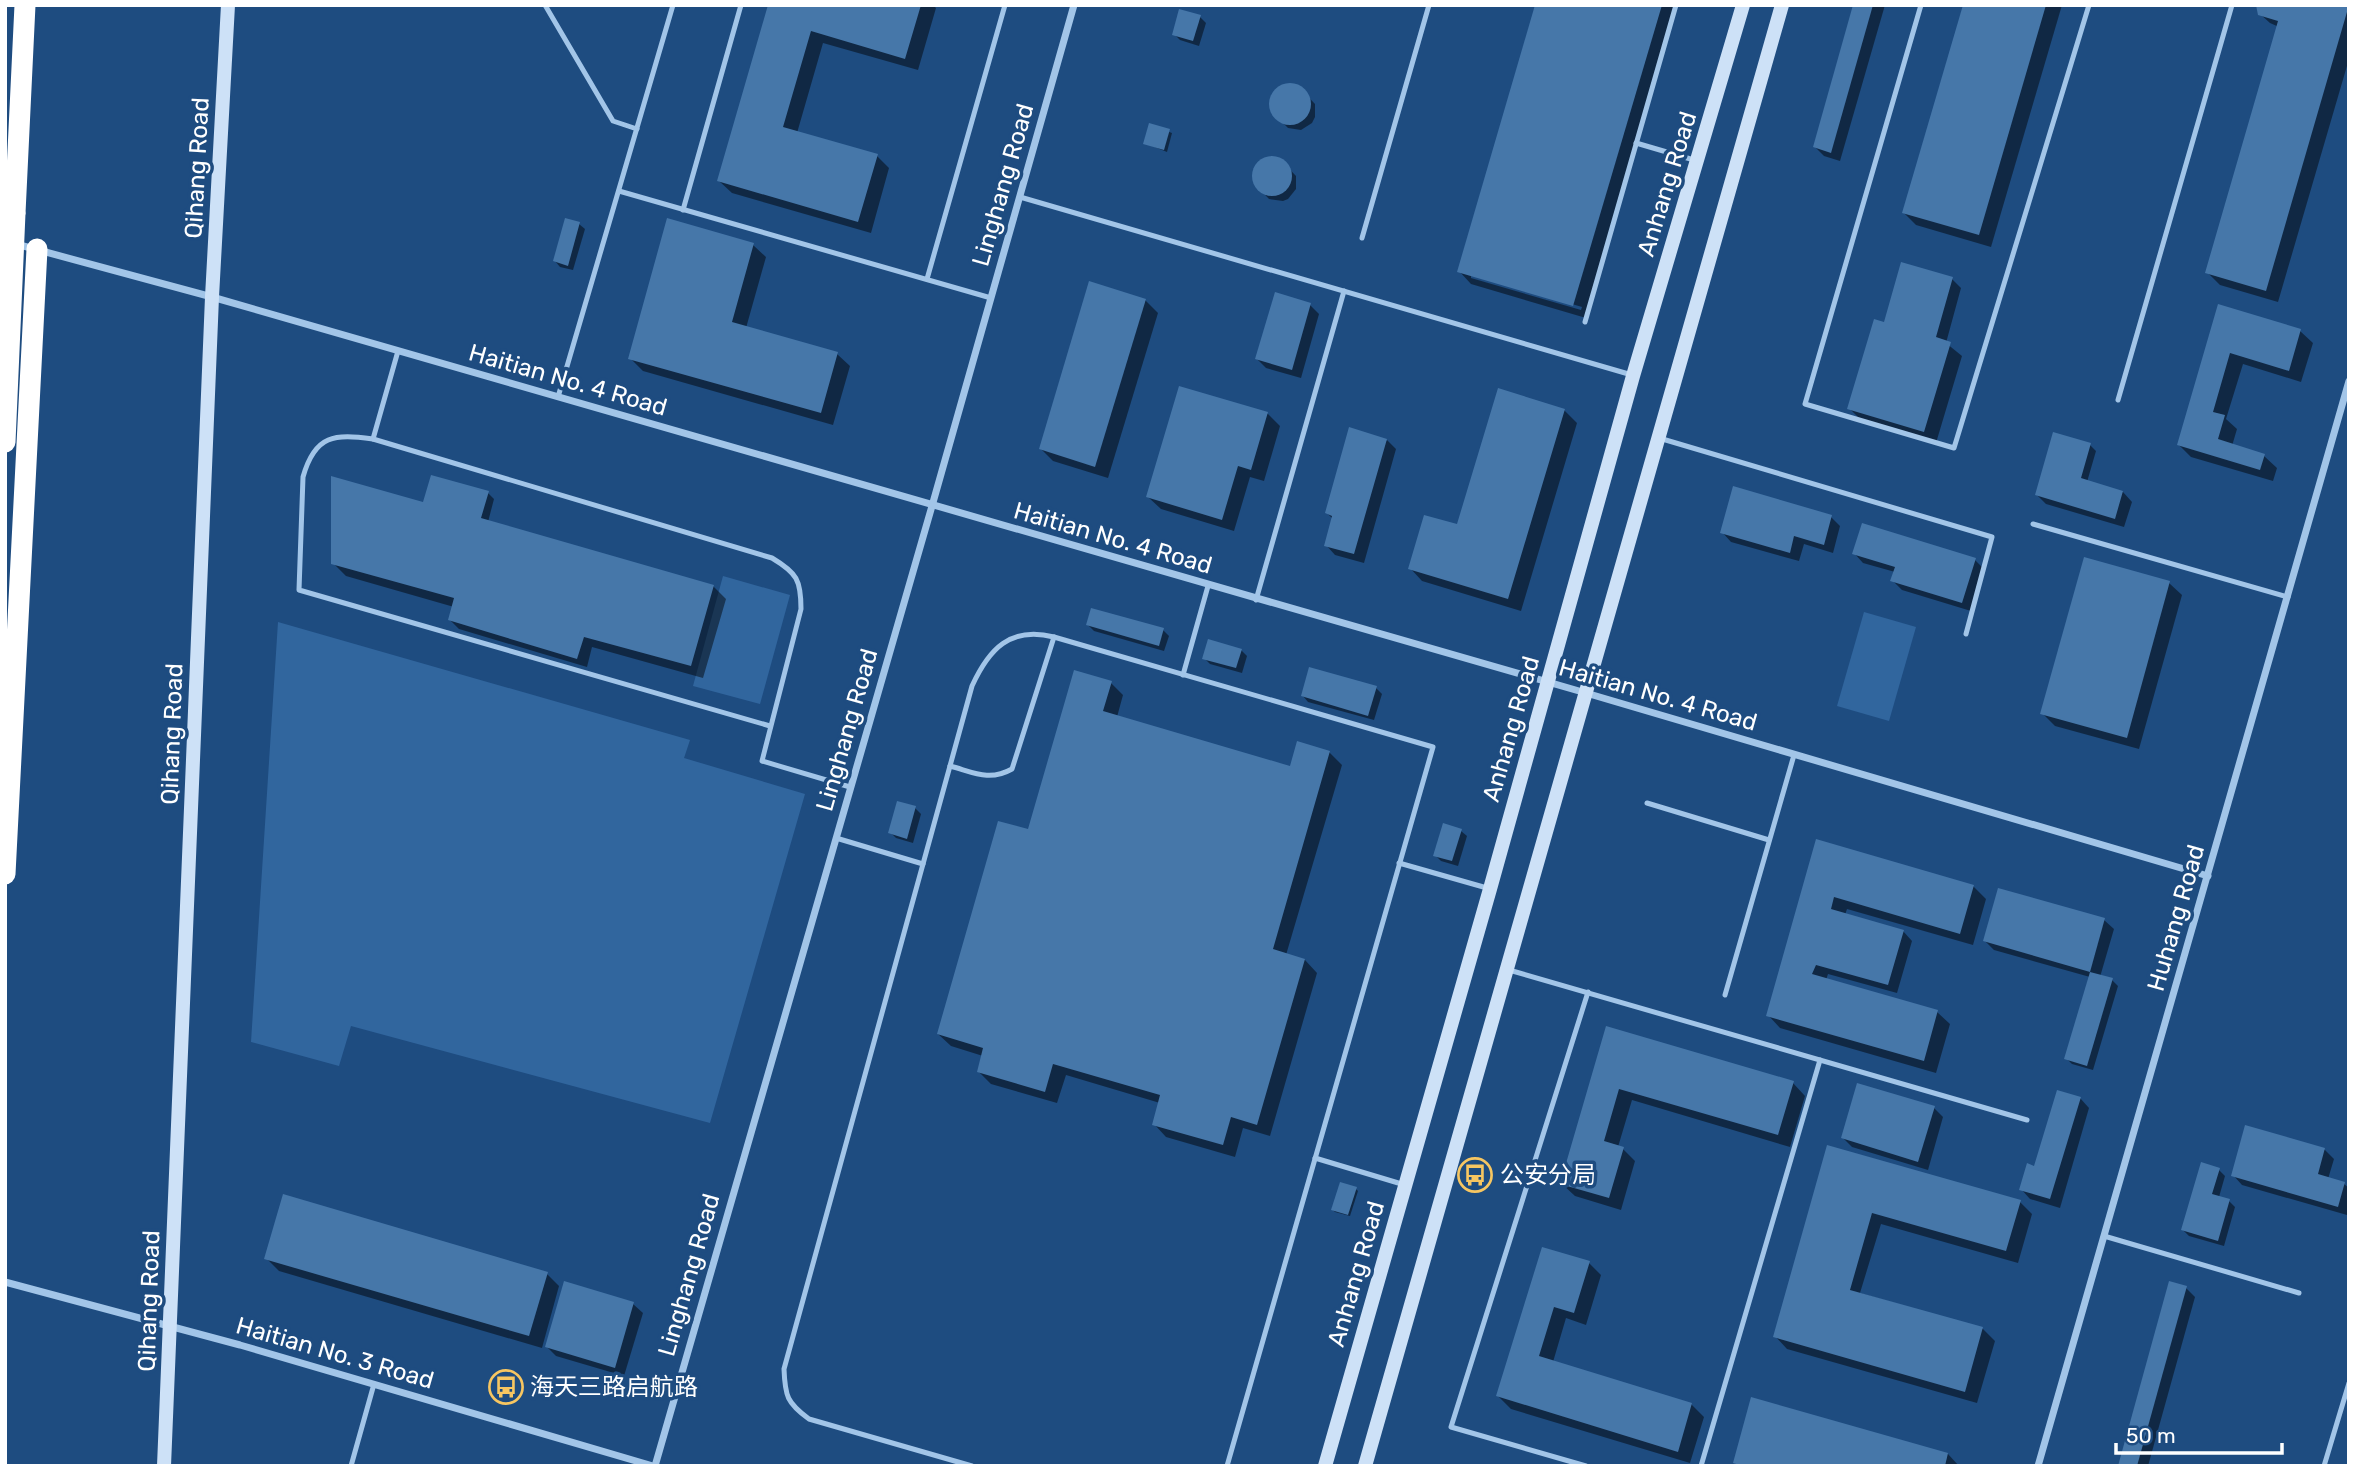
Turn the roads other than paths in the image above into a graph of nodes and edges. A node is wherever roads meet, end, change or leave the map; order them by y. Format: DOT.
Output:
graph roads {
  1 [pos="25,5"];
  2 [pos="228,5"];
  3 [pos="545,5"];
  4 [pos="673,5"];
  5 [pos="741,5"];
  6 [pos="1005,5"];
  7 [pos="1074,5"];
  8 [pos="1429,5"];
  9 [pos="1676,5"];
  10 [pos="1743,5"];
  11 [pos="1782,5"];
  12 [pos="1920,5"];
  13 [pos="2089,5"];
  14 [pos="2232,5"];
  15 [pos="637,130"];
  16 [pos="1636,143"];
  17 [pos="1698,161"];
  18 [pos="619,191"];
  19 [pos="1020,197"];
  20 [pos="683,209"];
  21 [pos="1362,238"];
  22 [pos="5,241"];
  23 [pos="37,249"];
  24 [pos="928,279"];
  25 [pos="1344,291"];
  26 [pos="212,297"];
  27 [pos="991,298"];
  28 [pos="1585,322"];
  29 [pos="398,351"];
  30 [pos="1633,376"];
  31 [pos="2349,381"];
  32 [pos="558,397"];
  33 [pos="2118,400"];
  34 [pos="1658,438"];
  35 [pos="373,439"];
  36 [pos="5,442"];
  37 [pos="932,506"];
  38 [pos="2032,524"];
  39 [pos="1208,586"];
  40 [pos="2288,597"];
  41 [pos="1256,600"];
  42 [pos="1966,634"];
  43 [pos="1054,637"];
  44 [pos="1183,675"];
  45 [pos="1548,683"];
  46 [pos="1586,693"];
  47 [pos="770,726"];
  48 [pos="1794,755"];
  49 [pos="950,765"];
  50 [pos="850,787"];
  51 [pos="1647,803"];
  52 [pos="836,838"];
  53 [pos="1769,840"];
  54 [pos="1399,863"];
  55 [pos="923,864"];
  56 [pos="5,874"];
  57 [pos="2208,876"];
  58 [pos="1490,889"];
  59 [pos="1507,969"];
  60 [pos="1588,992"];
  61 [pos="1724,995"];
  62 [pos="1820,1060"];
  63 [pos="2027,1120"];
  64 [pos="1315,1158"];
  65 [pos="1405,1185"];
  66 [pos="2104,1236"];
  67 [pos="5,1282"];
  68 [pos="2299,1293"];
  69 [pos="170,1327"];
  70 [pos="2349,1383"];
  71 [pos="374,1384"];
  72 [pos="164,1466"];
  73 [pos="351,1466"];
  74 [pos="654,1466"];
  75 [pos="972,1466"];
  76 [pos="1227,1466"];
  77 [pos="1325,1466"];
  78 [pos="1365,1466"];
  79 [pos="1586,1466"];
  80 [pos="1701,1466"];
  81 [pos="2038,1466"];
  82 [pos="2324,1466"];
  1 -- 36 [label="highway, bridge"];
  2 -- 26 [label="street, Qihang Road"];
  3 -- 15 [label="lane"];
  4 -- 15 [label="lane"];
  5 -- 20 [label="lane"];
  6 -- 24 [label="lane"];
  7 -- 19 [label="street, Linghang Road"];
  8 -- 21 [label="lane"];
  9 -- 16 [label="lane"];
  10 -- 17 [label="street, Anhang Road"];
  11 -- 34 [label="street"];
  12 -- 13 [label="lane"];
  14 -- 33 [label="lane"];
  15 -- 18 [label="lane"];
  16 -- 17 [label="lane"];
  16 -- 28 [label="lane"];
  17 -- 30 [label="street, Anhang Road"];
  18 -- 20 [label="lane"];
  18 -- 32 [label="lane"];
  19 -- 25 [label="lane"];
  19 -- 27 [label="street, Linghang Road"];
  20 -- 24 [label="lane"];
  22 -- 23 [label="street, Haitian No. 4 Road"];
  23 -- 26 [label="street, Haitian No. 4 Road"];
  23 -- 56 [label="highway"];
  24 -- 27 [label="lane"];
  25 -- 30 [label="lane"];
  25 -- 41 [label="lane"];
  26 -- 29 [label="street, Haitian No. 4 Road"];
  26 -- 69 [label="street, Qihang Road"];
  27 -- 37 [label="street, Linghang Road"];
  29 -- 32 [label="street, Haitian No. 4 Road"];
  29 -- 35 [label="lane"];
  30 -- 45 [label="street, Anhang Road"];
  31 -- 40 [label="street, Huhang Road"];
  32 -- 37 [label="street, Haitian No. 4 Road"];
  34 -- 42 [label="lane"];
  34 -- 46 [label="street"];
  35 -- 47 [label="lane"];
  35 -- 47 [label="lane"];
  37 -- 39 [label="street, Haitian No. 4 Road"];
  37 -- 50 [label="street, Linghang Road"];
  38 -- 40 [label="lane"];
  39 -- 41 [label="street, Haitian No. 4 Road"];
  39 -- 44 [label="lane"];
  40 -- 57 [label="street, Huhang Road"];
  41 -- 45 [label="street, Haitian No. 4 Road"];
  43 -- 44 [label="lane"];
  43 -- 49 [label="lane"];
  43 -- 49 [label="lane"];
  44 -- 54 [label="lane"];
  45 -- 46 [label="street, Haitian No. 4 Road"];
  45 -- 58 [label="street, Anhang Road"];
  46 -- 48 [label="street, Haitian No. 4 Road"];
  46 -- 59 [label="street"];
  47 -- 50 [label="lane"];
  48 -- 53 [label="lane"];
  48 -- 57 [label="street, Haitian No. 4 Road"];
  49 -- 55 [label="lane"];
  50 -- 52 [label="street, Linghang Road"];
  51 -- 53 [label="lane"];
  52 -- 55 [label="lane"];
  52 -- 74 [label="street, Linghang Road"];
  53 -- 61 [label="lane"];
  54 -- 58 [label="lane"];
  54 -- 64 [label="lane"];
  55 -- 75 [label="lane"];
  57 -- 66 [label="street, Huhang Road"];
  58 -- 65 [label="street, Anhang Road"];
  59 -- 60 [label="lane"];
  59 -- 78 [label="street"];
  60 -- 62 [label="lane"];
  60 -- 79 [label="lane"];
  62 -- 63 [label="lane"];
  62 -- 80 [label="lane"];
  64 -- 65 [label="lane"];
  64 -- 76 [label="lane"];
  65 -- 77 [label="street, Anhang Road"];
  66 -- 68 [label="lane"];
  66 -- 81 [label="street, Huhang Road"];
  67 -- 69 [label="street, Haitian No. 3 Road"];
  69 -- 71 [label="street, Haitian No. 3 Road"];
  69 -- 72 [label="street, Qihang Road"];
  70 -- 82 [label="lane"];
  71 -- 73 [label="lane"];
  71 -- 74 [label="street, Haitian No. 3 Road"];
}
